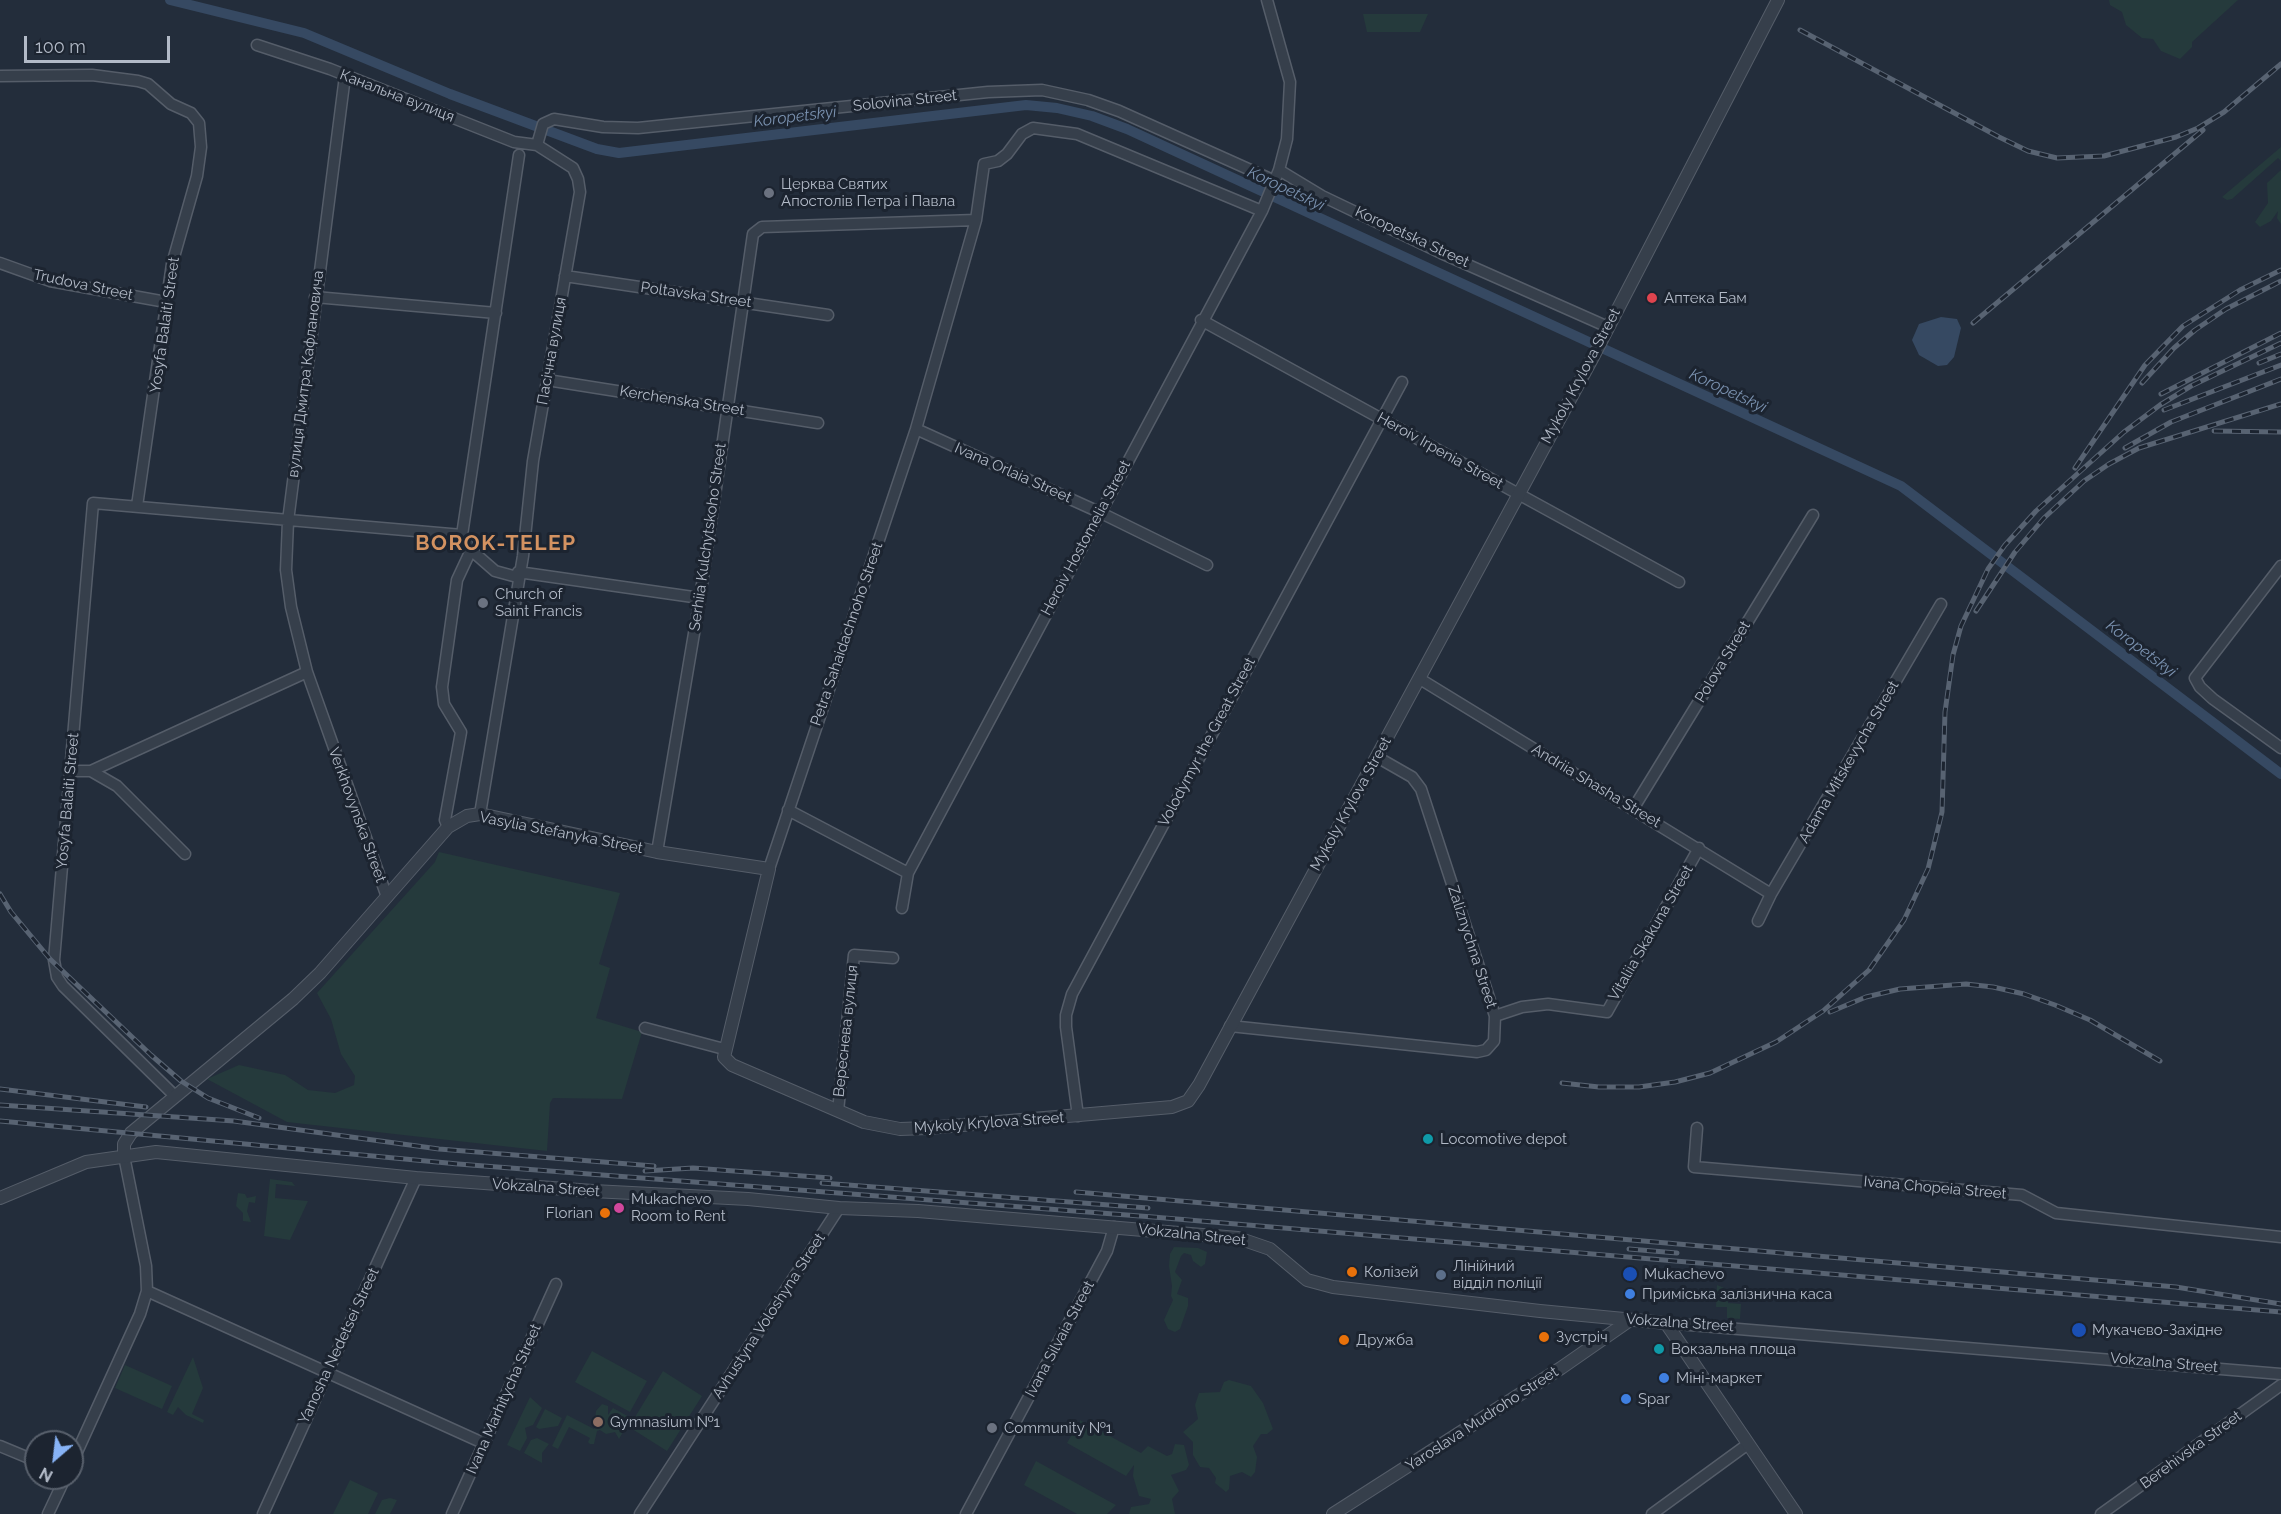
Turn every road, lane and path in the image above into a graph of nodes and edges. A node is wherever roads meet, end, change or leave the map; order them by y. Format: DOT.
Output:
graph roads {
  1 [pos="1267,0"];
  2 [pos="1778,0"];
  3 [pos="257,45"];
  4 [pos="0,76"];
  5 [pos="345,76"];
  6 [pos="538,140"];
  7 [pos="519,155"];
  8 [pos="1275,180"];
  9 [pos="1264,206"];
  10 [pos="976,220"];
  11 [pos="0,263"];
  12 [pos="565,276"];
  13 [pos="315,297"];
  14 [pos="166,302"];
  15 [pos="741,302"];
  16 [pos="496,313"];
  17 [pos="828,315"];
  18 [pos="1201,320"];
  19 [pos="1605,332"];
  20 [pos="547,380"];
  21 [pos="1402,382"];
  22 [pos="727,408"];
  23 [pos="1382,419"];
  24 [pos="818,423"];
  25 [pos="916,429"];
  26 [pos="1519,494"];
  27 [pos="137,506"];
  28 [pos="1099,512"];
  29 [pos="1813,515"];
  30 [pos="288,521"];
  31 [pos="462,535"];
  32 [pos="471,550"];
  33 [pos="1207,565"];
  34 [pos="2281,566"];
  35 [pos="518,575"];
  36 [pos="1679,582"];
  37 [pos="700,598"];
  38 [pos="1941,604"];
  39 [pos="307,672"];
  40 [pos="1420,679"];
  41 [pos="2281,748"];
  42 [pos="1377,757"];
  43 [pos="70,771"];
  44 [pos="91,771"];
  45 [pos="1634,809"];
  46 [pos="788,810"];
  47 [pos="480,814"];
  48 [pos="447,827"];
  49 [pos="1699,848"];
  50 [pos="657,852"];
  51 [pos="185,854"];
  52 [pos="769,869"];
  53 [pos="908,873"];
  54 [pos="1771,894"];
  55 [pos="387,897"];
  56 [pos="902,908"];
  57 [pos="1758,921"];
  58 [pos="893,958"];
  59 [pos="1494,1016"];
  60 [pos="1230,1026"];
  61 [pos="645,1028"];
  62 [pos="724,1049"];
  63 [pos="175,1096"];
  64 [pos="838,1111"];
  65 [pos="1078,1116"];
  66 [pos="1697,1128"];
  67 [pos="124,1156"];
  68 [pos="416,1178"];
  69 [pos="0,1198"];
  70 [pos="839,1208"];
  71 [pos="1114,1227"];
  72 [pos="2281,1237"];
  73 [pos="556,1284"];
  74 [pos="147,1291"];
  75 [pos="1630,1320"];
  76 [pos="1666,1323"];
  77 [pos="326,1372"];
  78 [pos="2281,1374"];
  79 [pos="2281,1385"];
  80 [pos="84,1437"];
  81 [pos="483,1443"];
  82 [pos="1748,1444"];
  83 [pos="0,1446"];
  84 [pos="24,1456"];
  85 [pos="61,1490"];
  86 [pos="52,1513"];
  87 [pos="263,1514"];
  88 [pos="452,1514"];
  89 [pos="640,1514"];
  90 [pos="966,1514"];
  91 [pos="1333,1514"];
  92 [pos="1652,1514"];
  93 [pos="1797,1514"];
  94 [pos="2101,1514"];
  1 -- 8 [label="street"];
  2 -- 19 [label="street, Mykoly Krylova Street"];
  3 -- 5 [label="street, Канальна вулиця"];
  4 -- 14 [label="street, Yosyfa Balaiti Street"];
  5 -- 6 [label="street, Канальна вулиця"];
  5 -- 13 [label="street, вулиця Дмитра Кафлановича"];
  6 -- 8 [label="street, Solovina Street"];
  6 -- 12 [label="street, Пасічна вулиця"];
  7 -- 16 [label="street"];
  8 -- 9 [label="street, Heroiv Hostomelia Street"];
  8 -- 19 [label="street, Koropetska Street"];
  9 -- 10 [label="street, Petra Sahaidachnoho Street"];
  9 -- 18 [label="street, Heroiv Hostomelia Street"];
  10 -- 15 [label="street, Serhiia Kulchytskoho Street"];
  10 -- 25 [label="street, Petra Sahaidachnoho Street"];
  11 -- 14 [label="street, Trudova Street"];
  12 -- 15 [label="street, Poltavska Street"];
  12 -- 20 [label="street, Пасічна вулиця"];
  13 -- 16 [label="street"];
  13 -- 30 [label="street, вулиця Дмитра Кафлановича"];
  14 -- 27 [label="street, Yosyfa Balaiti Street"];
  15 -- 17 [label="street, Poltavska Street"];
  15 -- 22 [label="street, Serhiia Kulchytskoho Street"];
  16 -- 31 [label="street"];
  18 -- 23 [label="street, Heroiv Irpenia Street"];
  18 -- 28 [label="street, Heroiv Hostomelia Street"];
  19 -- 26 [label="street, Mykoly Krylova Street"];
  20 -- 22 [label="street, Kerchenska Street"];
  20 -- 35 [label="street, Пасічна вулиця"];
  21 -- 23 [label="street, Volodymyr the Great Street"];
  22 -- 24 [label="street, Kerchenska Street"];
  22 -- 37 [label="street, Serhiia Kulchytskoho Street"];
  23 -- 26 [label="street, Heroiv Irpenia Street"];
  23 -- 65 [label="street, Volodymyr the Great Street"];
  25 -- 28 [label="street, Ivana Orlaia Street"];
  25 -- 46 [label="street, Petra Sahaidachnoho Street"];
  26 -- 36 [label="street, Heroiv Irpenia Street"];
  26 -- 40 [label="street, Mykoly Krylova Street"];
  27 -- 30 [label="street, Yosyfa Balaiti Street"];
  27 -- 43 [label="street, Yosyfa Balaiti Street"];
  28 -- 33 [label="street, Ivana Orlaia Street"];
  28 -- 53 [label="street, Heroiv Hostomelia Street"];
  29 -- 45 [label="street, Polova Street"];
  30 -- 31 [label="street, Yosyfa Balaiti Street"];
  30 -- 39 [label="street, вулиця Дмитра Кафлановича"];
  31 -- 32 [label="street"];
  32 -- 35 [label="street"];
  32 -- 48 [label="street"];
  34 -- 41 [label="street"];
  35 -- 37 [label="street"];
  35 -- 47 [label="street, Пасічна вулиця"];
  37 -- 50 [label="street, Serhiia Kulchytskoho Street"];
  38 -- 54 [label="street, Adama Mitskevycha Street"];
  39 -- 44 [label="street"];
  39 -- 55 [label="street, Verkhovynska Street"];
  40 -- 42 [label="street, Mykoly Krylova Street"];
  40 -- 45 [label="street, Andriia Shasha Street"];
  42 -- 59 [label="street, Zaliznychna Street"];
  42 -- 60 [label="street, Mykoly Krylova Street"];
  43 -- 44 [label="street"];
  43 -- 63 [label="street, Yosyfa Balaiti Street"];
  44 -- 51 [label="street"];
  45 -- 49 [label="street, Andriia Shasha Street"];
  46 -- 52 [label="street, Petra Sahaidachnoho Street"];
  46 -- 53 [label="street"];
  47 -- 48 [label="street, Vasylia Stefanyka Street"];
  47 -- 50 [label="street, Vasylia Stefanyka Street"];
  48 -- 55 [label="street, Vasylia Stefanyka Street"];
  49 -- 54 [label="street, Andriia Shasha Street"];
  49 -- 59 [label="street, Vitaliia Skakuna Street"];
  50 -- 52 [label="street, Vasylia Stefanyka Street"];
  52 -- 62 [label="street, Petra Sahaidachnoho Street"];
  53 -- 56 [label="street, Heroiv Hostomelia Street"];
  54 -- 57 [label="street, Adama Mitskevycha Street"];
  55 -- 63 [label="street, Verkhovynska Street"];
  58 -- 64 [label="street, Вереснева вулиця"];
  59 -- 60 [label="street, Zaliznychna Street"];
  60 -- 65 [label="street, Mykoly Krylova Street"];
  61 -- 62 [label="street"];
  62 -- 64 [label="street, Mykoly Krylova Street"];
  63 -- 67 [label="street, Verkhovynska Street"];
  64 -- 65 [label="street, Mykoly Krylova Street"];
  66 -- 72 [label="street, Ivana Chopeia Street"];
  67 -- 68 [label="street, Vokzalna Street"];
  67 -- 69 [label="street, Vokzalna Street"];
  67 -- 74 [label="street"];
  68 -- 70 [label="street, Vokzalna Street"];
  68 -- 77 [label="street, Yanosha Nedetsei Street"];
  70 -- 71 [label="street, Vokzalna Street"];
  70 -- 89 [label="street, Avhustyna Voloshyna Street"];
  71 -- 75 [label="street, Vokzalna Street"];
  71 -- 90 [label="street, Ivana Silvaia Street"];
  73 -- 81 [label="street, Ivana Marhitycha Street"];
  74 -- 77 [label="street"];
  74 -- 80 [label="street"];
  75 -- 76 [label="street, Vokzalna Street"];
  75 -- 91 [label="street, Yaroslava Mudroho Street"];
  76 -- 78 [label="street, Vokzalna Street"];
  76 -- 82 [label="street"];
  77 -- 81 [label="street"];
  77 -- 87 [label="street, Yanosha Nedetsei Street"];
  79 -- 94 [label="street, Berehivska Street"];
  81 -- 88 [label="street, Ivana Marhitycha Street"];
  82 -- 92 [label="street"];
  82 -- 93 [label="street"];
  83 -- 84 [label="street"];
  85 -- 86 [label="street"];
}
